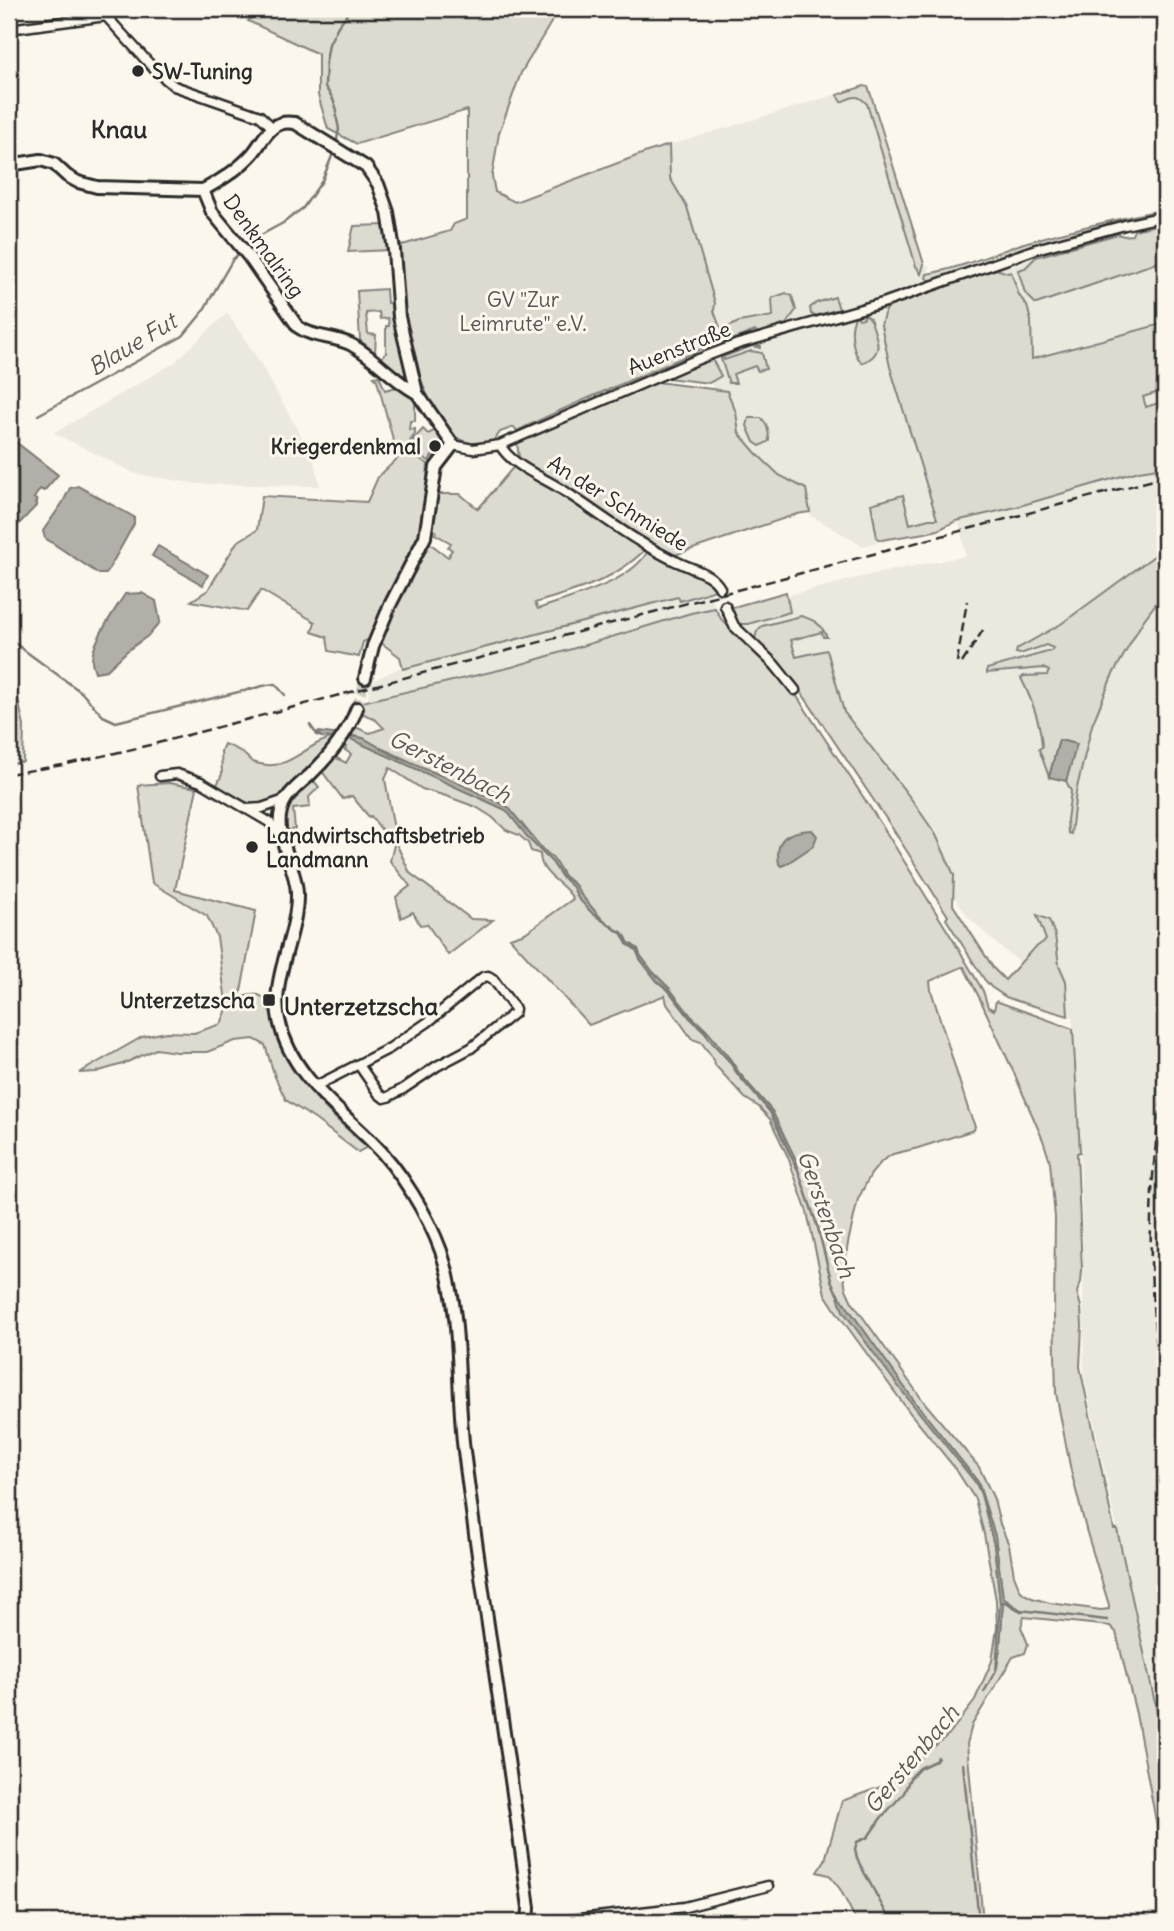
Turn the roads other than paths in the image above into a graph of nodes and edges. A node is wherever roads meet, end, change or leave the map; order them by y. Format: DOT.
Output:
graph roads {
  1 [pos="9,29"];
  2 [pos="272,127"];
  3 [pos="9,165"];
  4 [pos="203,190"];
  5 [pos="1165,216"];
  6 [pos="417,393"];
  7 [pos="453,445"];
  8 [pos="500,445"];
  9 [pos="720,588"];
  10 [pos="725,606"];
  11 [pos="365,678"];
  12 [pos="795,690"];
  13 [pos="357,708"];
  14 [pos="160,776"];
  15 [pos="285,800"];
  16 [pos="248,809"];
  17 [pos="280,834"];
  18 [pos="359,1065"];
  19 [pos="314,1087"];
  20 [pos="768,1886"];
  21 [pos="528,1922"];
  22 [pos="552,1922"];
  1 -- 2 [label="street"];
  2 -- 4 [label="street, Denkmalring"];
  2 -- 6 [label="street, Denkmalring"];
  3 -- 4 [label="street"];
  4 -- 6 [label="street, Denkmalring"];
  5 -- 8 [label="street, Auenstraße"];
  6 -- 7 [label="street, Denkmalring"];
  7 -- 8 [label="street, Auenstraße"];
  7 -- 11 [label="street"];
  8 -- 9 [label="street, An der Schmiede"];
  10 -- 12 [label="street"];
  13 -- 15 [label="street"];
  14 -- 16 [label="street"];
  15 -- 16 [label="street"];
  15 -- 17 [label="street"];
  16 -- 17 [label="street"];
  17 -- 19 [label="street"];
  18 -- 18 [label="street"];
  18 -- 19 [label="street"];
  19 -- 21 [label="street"];
  20 -- 22 [label="street"];
}
